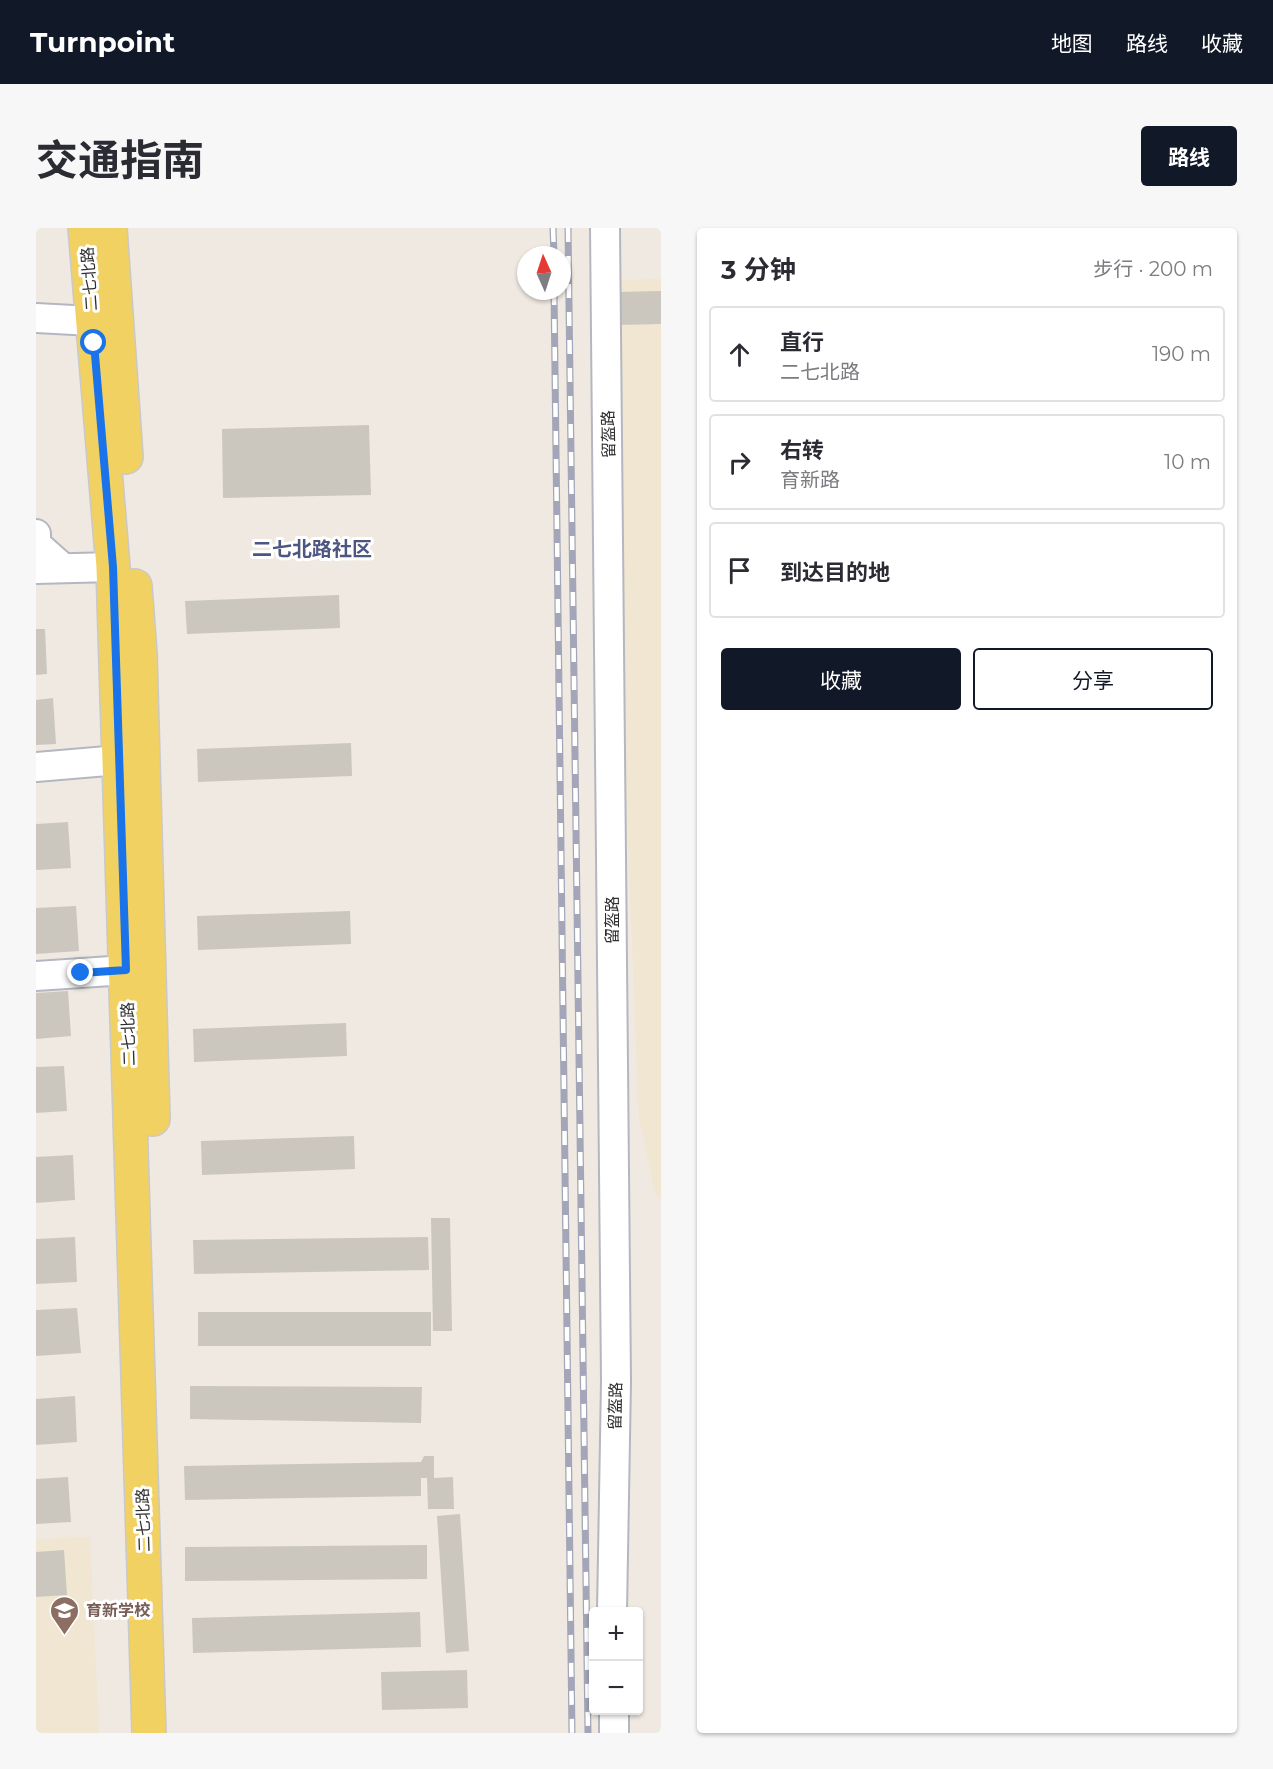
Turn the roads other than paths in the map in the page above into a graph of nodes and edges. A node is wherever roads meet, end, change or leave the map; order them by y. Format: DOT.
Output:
graph roads {
  1 [pos="85,228"];
  2 [pos="110,228"];
  3 [pos="606,228"];
  4 [pos="36,318"];
  5 [pos="92,321"];
  6 [pos="36,534"];
  7 [pos="113,567"];
  8 [pos="49,569"];
  9 [pos="119,760"];
  10 [pos="36,767"];
  11 [pos="126,970"];
  12 [pos="36,976"];
  13 [pos="612,1607"];
  14 [pos="614,1715"];
  15 [pos="149,1733"];
  16 [pos="171,1733"];
  17 [pos="614,1733"];
  1 -- 5 [label="main road, 二七北路"];
  2 -- 16 [label="main road, 二七北路"];
  3 -- 13 [label="street, 留盔路"];
  4 -- 5 [label="street"];
  5 -- 7 [label="main road, 二七北路"];
  6 -- 8 [label="street"];
  7 -- 8 [label="street"];
  7 -- 9 [label="main road, 二七北路"];
  9 -- 10 [label="street"];
  9 -- 11 [label="main road, 二七北路"];
  11 -- 12 [label="street"];
  11 -- 15 [label="main road, 二七北路"];
  14 -- 17 [label="street"];
}
